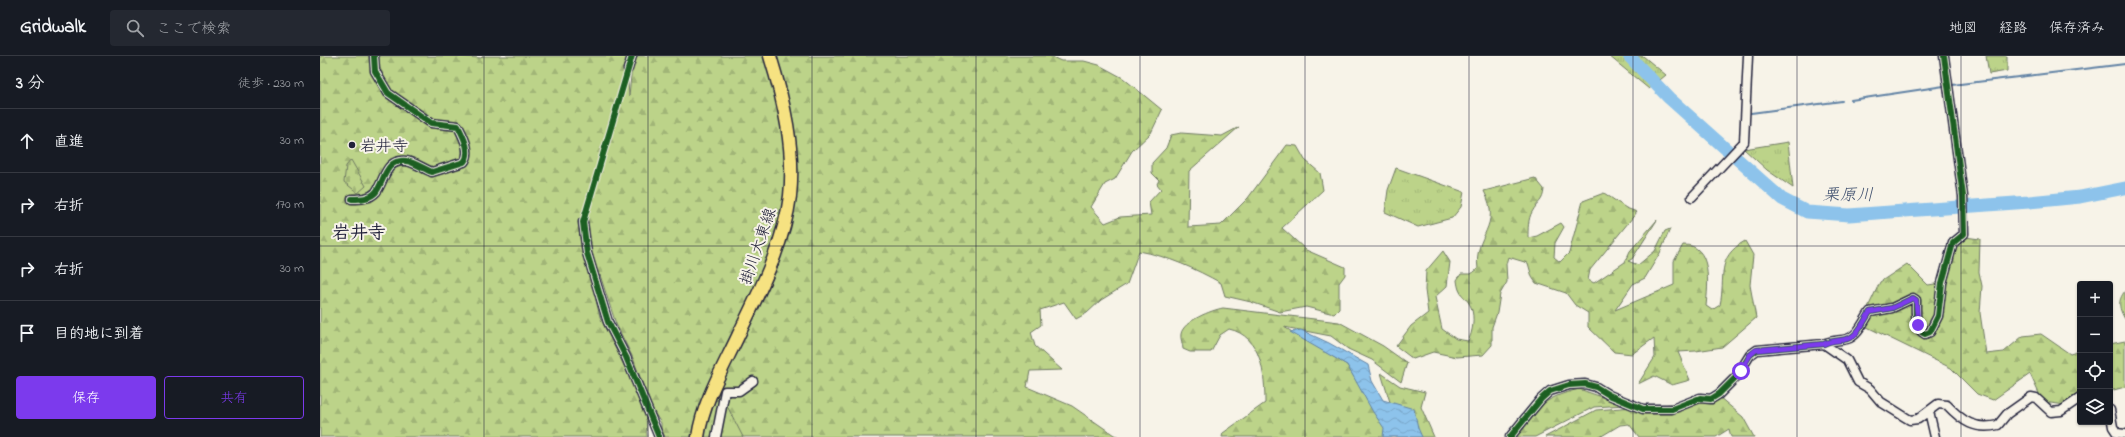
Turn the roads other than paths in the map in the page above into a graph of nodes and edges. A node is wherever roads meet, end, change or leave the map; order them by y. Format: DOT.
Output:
graph roads {
  1 [pos="374,56"];
  2 [pos="632,56"];
  3 [pos="770,56"];
  4 [pos="1748,56"];
  5 [pos="1944,56"];
  6 [pos="628,69"];
  7 [pos="1692,197"];
  8 [pos="352,199"];
  9 [pos="584,222"];
  10 [pos="1824,344"];
  11 [pos="753,381"];
  12 [pos="2077,400"];
  13 [pos="1928,411"];
  14 [pos="2113,425"];
  15 [pos="2125,434"];
  16 [pos="659,437"];
  17 [pos="698,437"];
  18 [pos="716,437"];
  19 [pos="1510,437"];
  20 [pos="1935,437"];
  1 -- 8 [label="street"];
  2 -- 6 [label="street"];
  3 -- 17 [label="main road, 掛川大東線"];
  4 -- 7 [label="street"];
  5 -- 10 [label="street"];
  9 -- 16 [label="street"];
  10 -- 13 [label="street"];
  10 -- 19 [label="street"];
  11 -- 18 [label="street"];
  12 -- 13 [label="street"];
  13 -- 20 [label="street"];
  14 -- 15 [label="street"];
}
